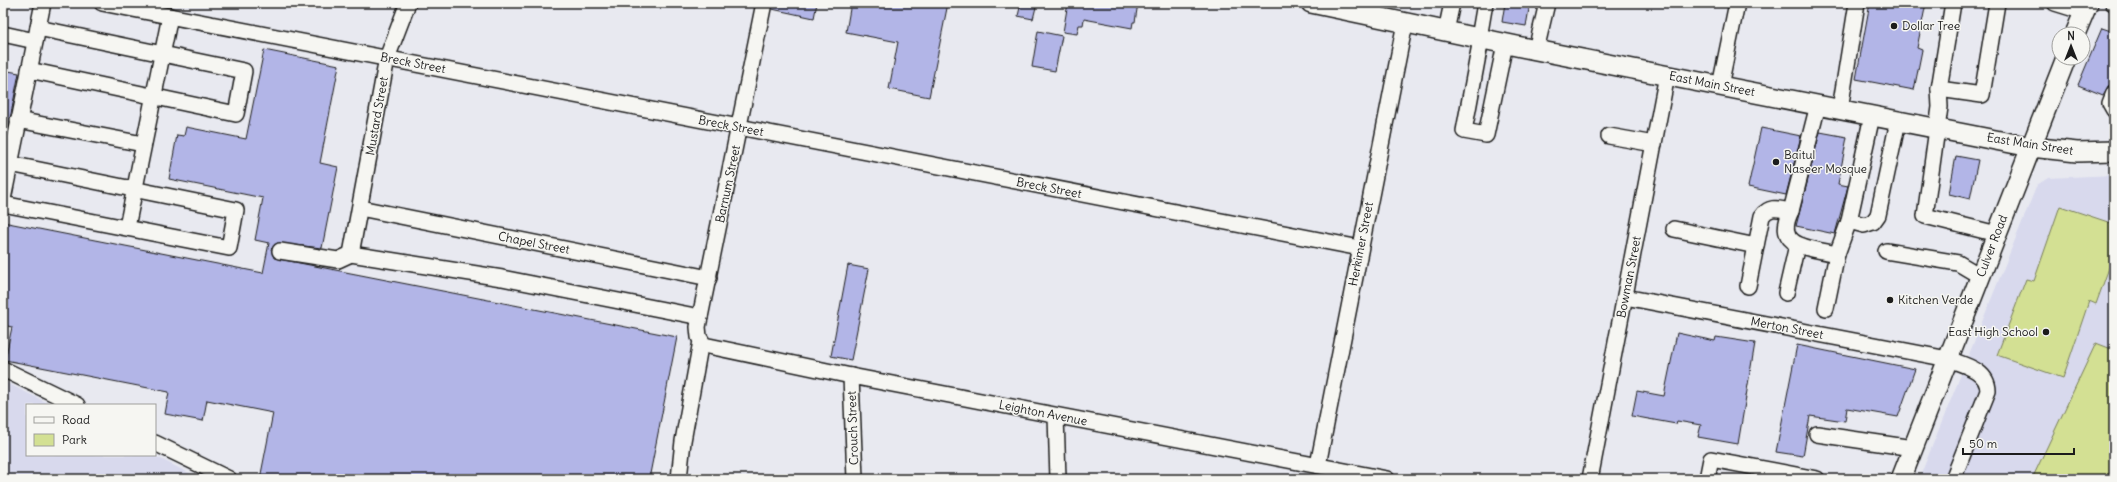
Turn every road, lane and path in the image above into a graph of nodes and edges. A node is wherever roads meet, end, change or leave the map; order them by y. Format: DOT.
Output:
graph roads {
  1 [pos="43,3"];
  2 [pos="102,3"];
  3 [pos="408,3"];
  4 [pos="764,3"];
  5 [pos="1311,3"];
  6 [pos="1452,3"];
  7 [pos="1485,3"];
  8 [pos="1546,3"];
  9 [pos="1737,3"];
  10 [pos="1857,3"];
  11 [pos="1953,3"];
  12 [pos="1997,3"];
  13 [pos="2055,3"];
  14 [pos="1355,7"];
  15 [pos="2086,8"];
  16 [pos="170,16"];
  17 [pos="1405,22"];
  18 [pos="2078,26"];
  19 [pos="1446,31"];
  20 [pos="3,34"];
  21 [pos="36,34"];
  22 [pos="1480,39"];
  23 [pos="1505,44"];
  24 [pos="1536,50"];
  25 [pos="162,54"];
  26 [pos="387,58"];
  27 [pos="2063,66"];
  28 [pos="29,70"];
  29 [pos="1667,76"];
  30 [pos="1720,86"];
  31 [pos="1939,89"];
  32 [pos="2114,93"];
  33 [pos="152,96"];
  34 [pos="1818,105"];
  35 [pos="1840,109"];
  36 [pos="2114,110"];
  37 [pos="1872,116"];
  38 [pos="18,120"];
  39 [pos="1898,121"];
  40 [pos="740,127"];
  41 [pos="1936,128"];
  42 [pos="1609,136"];
  43 [pos="143,144"];
  44 [pos="1654,144"];
  45 [pos="2031,147"];
  46 [pos="2114,150"];
  47 [pos="10,164"];
  48 [pos="134,189"];
  49 [pos="3,200"];
  50 [pos="3,204"];
  51 [pos="360,208"];
  52 [pos="1791,211"];
  53 [pos="1849,221"];
  54 [pos="127,227"];
  55 [pos="1674,229"];
  56 [pos="1997,234"];
  57 [pos="1797,245"];
  58 [pos="1756,246"];
  59 [pos="1360,248"];
  60 [pos="280,251"];
  61 [pos="1886,251"];
  62 [pos="351,254"];
  63 [pos="1837,254"];
  64 [pos="1980,276"];
  65 [pos="708,278"];
  66 [pos="1748,286"];
  67 [pos="1786,293"];
  68 [pos="1626,297"];
  69 [pos="1826,308"];
  70 [pos="700,317"];
  71 [pos="701,341"];
  72 [pos="1948,360"];
  73 [pos="3,369"];
  74 [pos="851,376"];
  75 [pos="76,404"];
  76 [pos="1056,416"];
  77 [pos="1817,434"];
  78 [pos="156,443"];
  79 [pos="1912,448"];
  80 [pos="1318,465"];
  81 [pos="229,479"];
  82 [pos="679,479"];
  83 [pos="855,479"];
  84 [pos="1058,479"];
  85 [pos="1387,479"];
  86 [pos="1590,479"];
  87 [pos="1707,479"];
  88 [pos="1817,479"];
  89 [pos="1901,479"];
  90 [pos="1953,479"];
  1 -- 21 [label="street"];
  2 -- 16 [label="street, Breck Street"];
  3 -- 26 [label="street, Mustard Street"];
  4 -- 40 [label="street, Barnum Street"];
  5 -- 14 [label="main road, East Main Street"];
  6 -- 19 [label="street"];
  7 -- 22 [label="street"];
  8 -- 24 [label="street"];
  9 -- 30 [label="street"];
  10 -- 35 [label="street"];
  11 -- 31 [label="street"];
  12 -- 31 [label="street"];
  13 -- 15 [label="street"];
  14 -- 17 [label="main road, East Main Street"];
  15 -- 18 [label="main road"];
  16 -- 25 [label="street"];
  16 -- 26 [label="street, Breck Street"];
  17 -- 19 [label="main road, East Main Street"];
  17 -- 59 [label="street, Herkimer Street"];
  19 -- 22 [label="main road, East Main Street"];
  20 -- 21 [label="street"];
  21 -- 25 [label="street"];
  21 -- 28 [label="street"];
  22 -- 23 [label="main road, East Main Street"];
  22 -- 23 [label="street"];
  23 -- 24 [label="main road, East Main Street"];
  24 -- 29 [label="main road, East Main Street"];
  25 -- 33 [label="street"];
  25 -- 33 [label="street"];
  26 -- 40 [label="street, Breck Street"];
  26 -- 51 [label="street, Mustard Street"];
  27 -- 45 [label="main road, Culver Road"];
  28 -- 33 [label="street"];
  28 -- 38 [label="street"];
  29 -- 30 [label="main road, East Main Street"];
  29 -- 44 [label="street, Bowman Street"];
  30 -- 34 [label="main road, East Main Street"];
  31 -- 41 [label="street"];
  32 -- 36 [label="street"];
  33 -- 43 [label="street"];
  34 -- 35 [label="main road, East Main Street"];
  34 -- 52 [label="street"];
  35 -- 37 [label="main road, East Main Street"];
  37 -- 39 [label="main road, East Main Street"];
  37 -- 53 [label="street"];
  38 -- 43 [label="street"];
  38 -- 47 [label="street"];
  39 -- 41 [label="main road, East Main Street"];
  39 -- 53 [label="street"];
  40 -- 59 [label="street, Breck Street"];
  40 -- 65 [label="street, Barnum Street"];
  41 -- 45 [label="main road, East Main Street"];
  41 -- 56 [label="street"];
  42 -- 44 [label="street"];
  43 -- 48 [label="street"];
  44 -- 68 [label="street, Bowman Street"];
  45 -- 46 [label="main road, East Main Street"];
  45 -- 56 [label="main road, Culver Road"];
  47 -- 48 [label="street"];
  47 -- 49 [label="street"];
  48 -- 54 [label="street"];
  48 -- 54 [label="street"];
  50 -- 54 [label="street"];
  51 -- 62 [label="street, Mustard Street"];
  51 -- 65 [label="street, Chapel Street"];
  52 -- 57 [label="street"];
  52 -- 58 [label="street"];
  53 -- 63 [label="street"];
  55 -- 58 [label="street"];
  56 -- 64 [label="main road, Culver Road"];
  57 -- 63 [label="street"];
  57 -- 67 [label="street"];
  58 -- 66 [label="street"];
  59 -- 80 [label="street, Herkimer Street"];
  60 -- 62 [label="street"];
  61 -- 64 [label="street"];
  62 -- 70 [label="street"];
  63 -- 69 [label="street"];
  64 -- 72 [label="main road, Culver Road"];
  65 -- 70 [label="street, Barnum Street"];
  68 -- 72 [label="street, Merton Street"];
  68 -- 86 [label="street, Bowman Street"];
  70 -- 71 [label="street, Barnum Street"];
  71 -- 74 [label="street, Leighton Avenue"];
  71 -- 82 [label="street, Barnum Street"];
  72 -- 79 [label="main road, Culver Road"];
  72 -- 90 [label="street, Merton Street"];
  73 -- 75 [label="street"];
  74 -- 76 [label="street, Leighton Avenue"];
  74 -- 83 [label="street, Crouch Street"];
  76 -- 80 [label="street, Leighton Avenue"];
  76 -- 84 [label="street"];
  77 -- 79 [label="street"];
  78 -- 81 [label="street"];
  79 -- 89 [label="main road, Culver Road"];
  80 -- 85 [label="street, Leighton Avenue"];
  87 -- 88 [label="street"];
}
